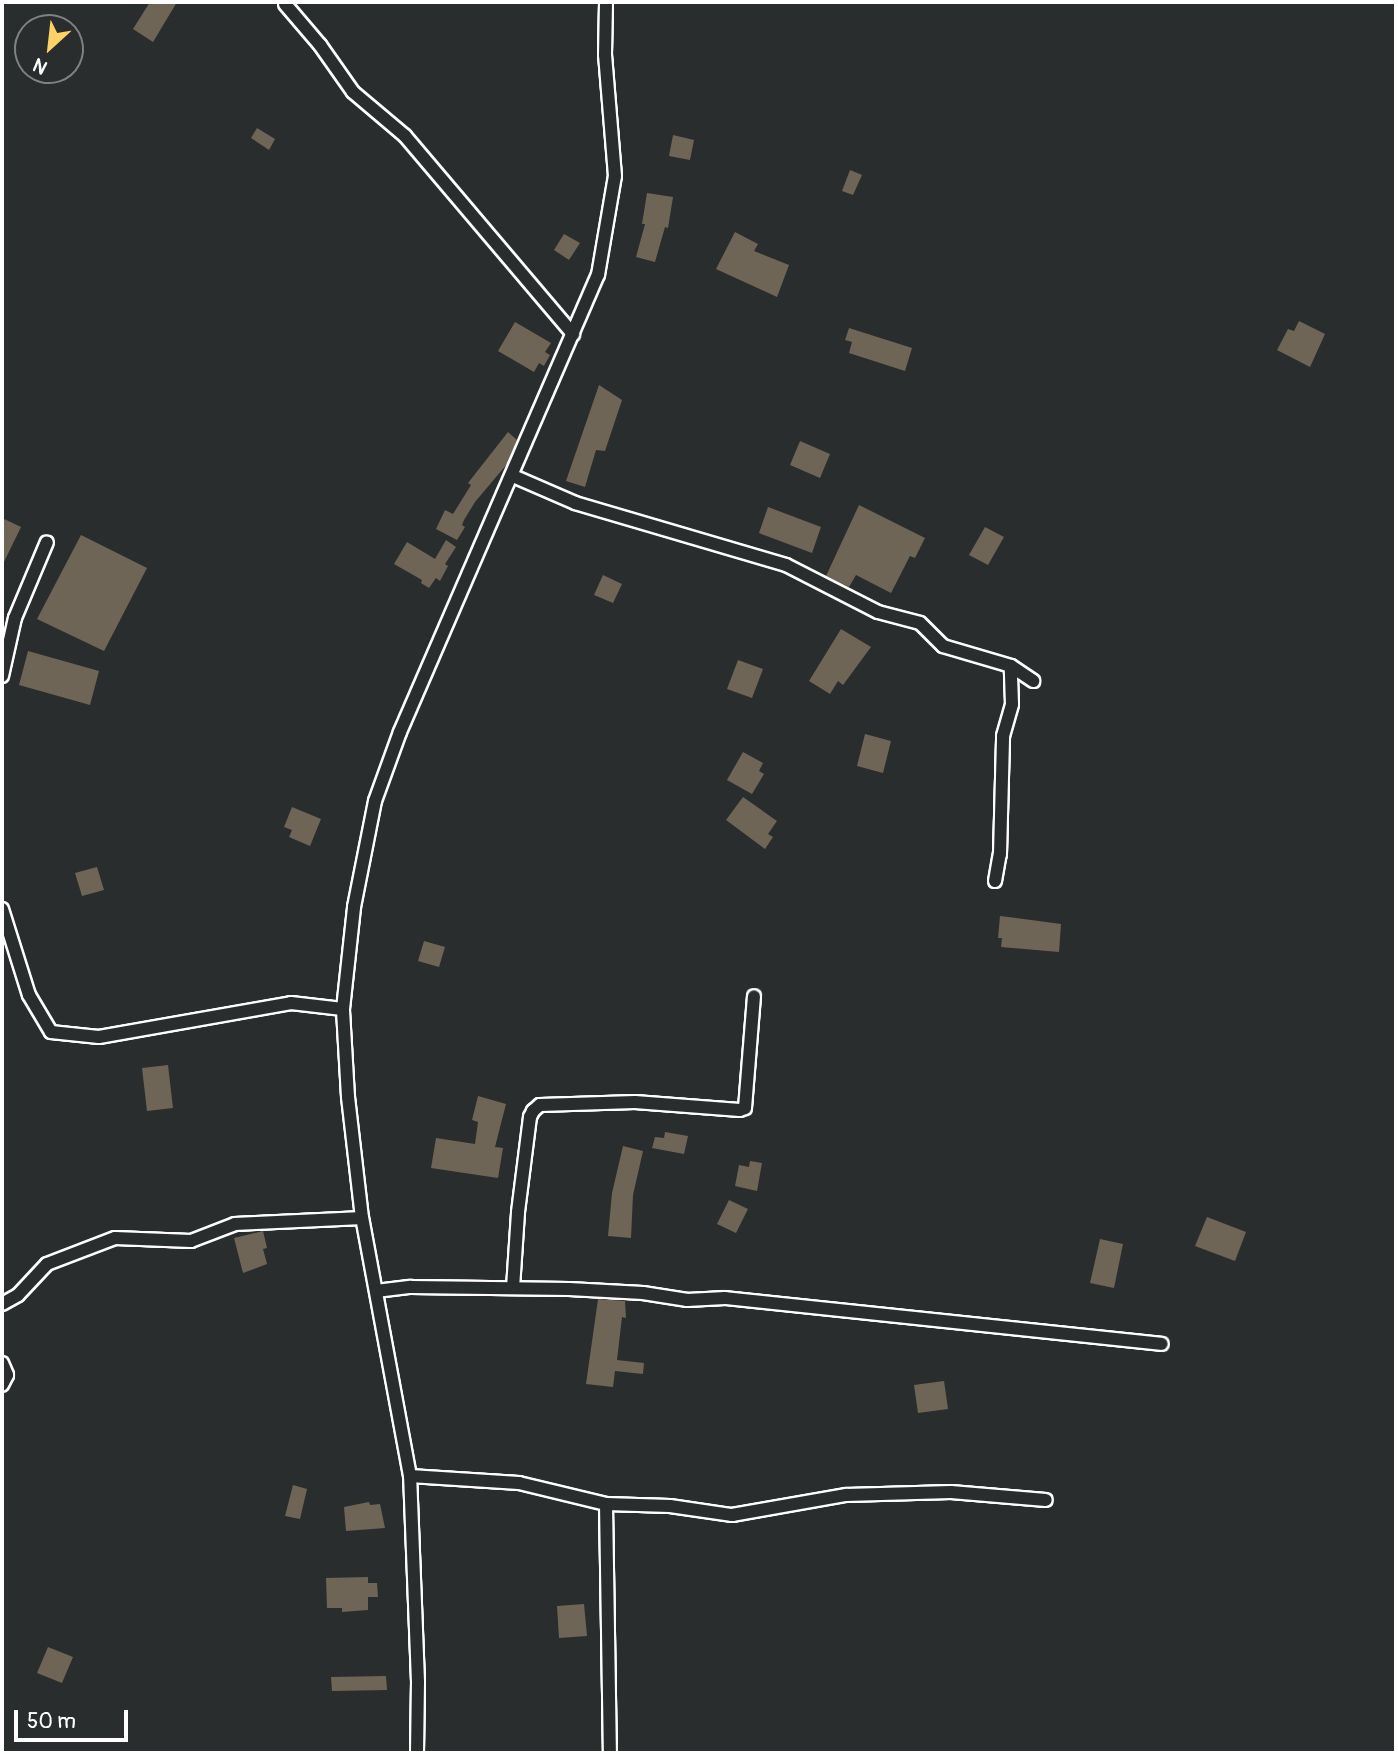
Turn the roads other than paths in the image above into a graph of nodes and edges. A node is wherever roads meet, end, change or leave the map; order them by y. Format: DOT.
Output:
graph roads {
  1 [pos="606,2"];
  2 [pos="285,4"];
  3 [pos="573,334"];
  4 [pos="513,475"];
  5 [pos="47,542"];
  6 [pos="1012,666"];
  7 [pos="2,676"];
  8 [pos="1034,681"];
  9 [pos="995,881"];
  10 [pos="2,909"];
  11 [pos="754,996"];
  12 [pos="343,1009"];
  13 [pos="362,1218"];
  14 [pos="513,1288"];
  15 [pos="376,1291"];
  16 [pos="2,1304"];
  17 [pos="1162,1344"];
  18 [pos="2,1363"];
  19 [pos="2,1385"];
  20 [pos="410,1476"];
  21 [pos="1046,1500"];
  22 [pos="606,1504"];
  23 [pos="417,1753"];
  24 [pos="610,1753"];
  1 -- 3 [label="street"];
  2 -- 3 [label="street"];
  3 -- 4 [label="street"];
  4 -- 6 [label="street"];
  4 -- 12 [label="street"];
  5 -- 7 [label="street"];
  6 -- 8 [label="street"];
  6 -- 9 [label="street"];
  10 -- 12 [label="street"];
  11 -- 14 [label="street"];
  12 -- 13 [label="street"];
  13 -- 15 [label="street"];
  13 -- 16 [label="street"];
  14 -- 15 [label="street"];
  14 -- 17 [label="street"];
  15 -- 20 [label="street"];
  18 -- 19 [label="street"];
  20 -- 22 [label="street"];
  20 -- 23 [label="street"];
  21 -- 22 [label="street"];
  22 -- 24 [label="street"];
}
